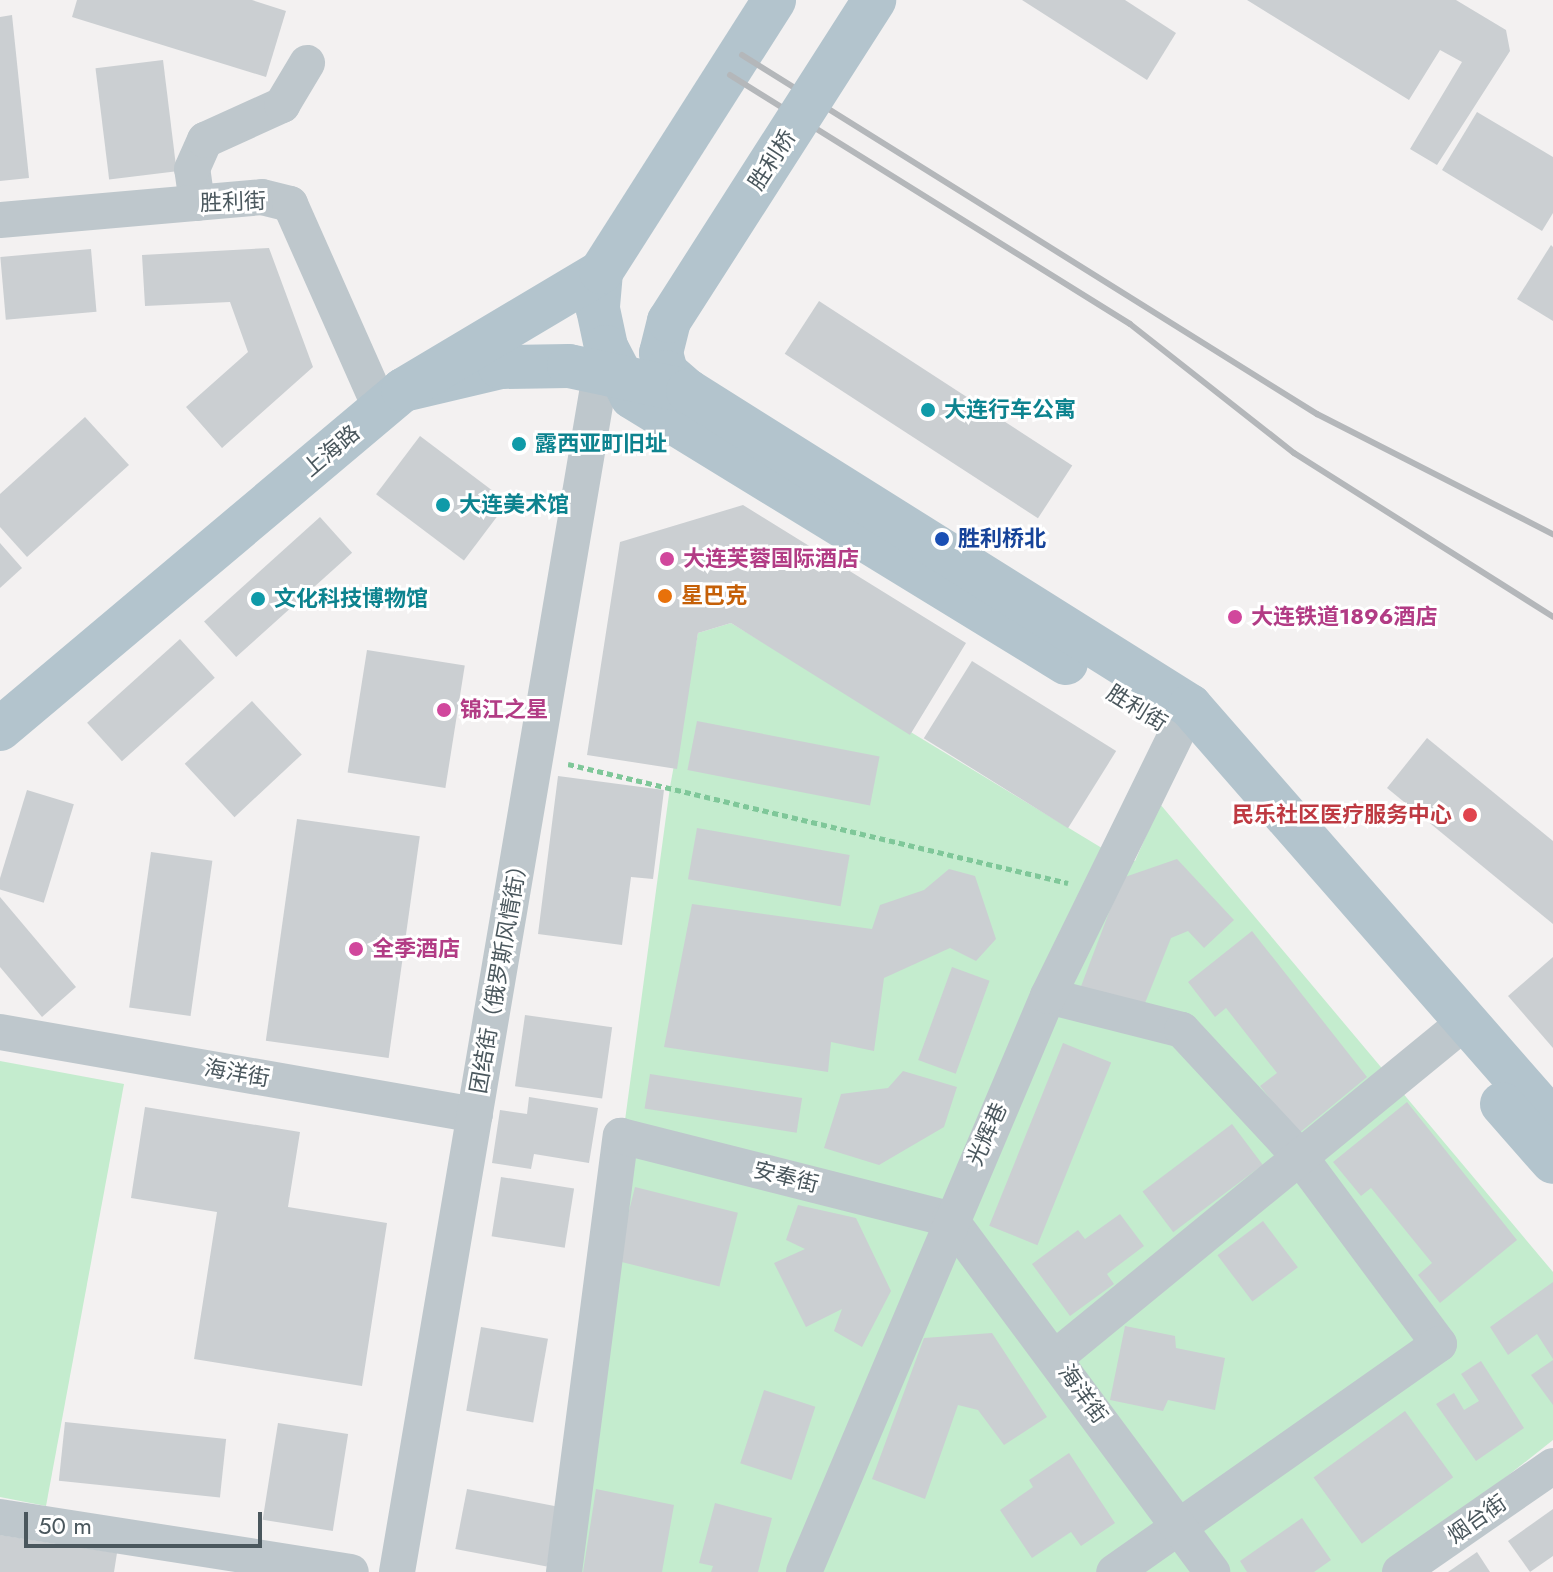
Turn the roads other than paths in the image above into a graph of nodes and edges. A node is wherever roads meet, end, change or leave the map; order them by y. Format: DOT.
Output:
graph roads {
  1 [pos="774,0"];
  2 [pos="874,0"];
  3 [pos="307,63"];
  4 [pos="197,203"];
  5 [pos="0,220"];
  6 [pos="601,272"];
  7 [pos="610,376"];
  8 [pos="688,391"];
  9 [pos="392,400"];
  10 [pos="4,718"];
  11 [pos="1183,719"];
  12 [pos="1048,996"];
  13 [pos="1455,1030"];
  14 [pos="0,1032"];
  15 [pos="475,1115"];
  16 [pos="1553,1121"];
  17 [pos="1300,1157"];
  18 [pos="1553,1162"];
  19 [pos="950,1219"];
  20 [pos="1056,1357"];
  21 [pos="1553,1466"];
  22 [pos="0,1517"];
  23 [pos="1179,1526"];
  24 [pos="351,1572"];
  25 [pos="397,1572"];
  26 [pos="564,1572"];
  27 [pos="804,1572"];
  28 [pos="1114,1572"];
  29 [pos="1212,1572"];
  30 [pos="1400,1572"];
  1 -- 6 [label="main road"];
  2 -- 8 [label="main road, 胜利桥, bridge"];
  3 -- 4 [label="street"];
  4 -- 5 [label="street, 胜利街"];
  4 -- 9 [label="street, 胜利街"];
  6 -- 7 [label="main road"];
  6 -- 9 [label="main road, 上海路"];
  7 -- 8 [label="main road, 胜利街"];
  7 -- 9 [label="main road"];
  7 -- 11 [label="main road, 胜利街"];
  7 -- 15 [label="street, 团结街（俄罗斯风情街）"];
  8 -- 11 [label="main road, 胜利街"];
  9 -- 10 [label="main road, 上海路"];
  11 -- 12 [label="street, 光辉巷"];
  11 -- 13 [label="main road, 胜利街"];
  12 -- 17 [label="street"];
  12 -- 19 [label="street, 光辉巷"];
  13 -- 16 [label="main road, 胜利街"];
  13 -- 17 [label="street"];
  13 -- 18 [label="main road, 胜利街"];
  14 -- 15 [label="street, 海洋街"];
  15 -- 25 [label="street, 团结街（俄罗斯风情街）"];
  17 -- 20 [label="street"];
  17 -- 23 [label="street"];
  19 -- 20 [label="street, 海洋街"];
  19 -- 26 [label="street, 安奉街"];
  19 -- 27 [label="street, 光辉巷"];
  20 -- 23 [label="street, 海洋街"];
  21 -- 30 [label="street, 烟台街"];
  22 -- 24 [label="street"];
  23 -- 28 [label="street"];
  23 -- 29 [label="street, 海洋街"];
}
